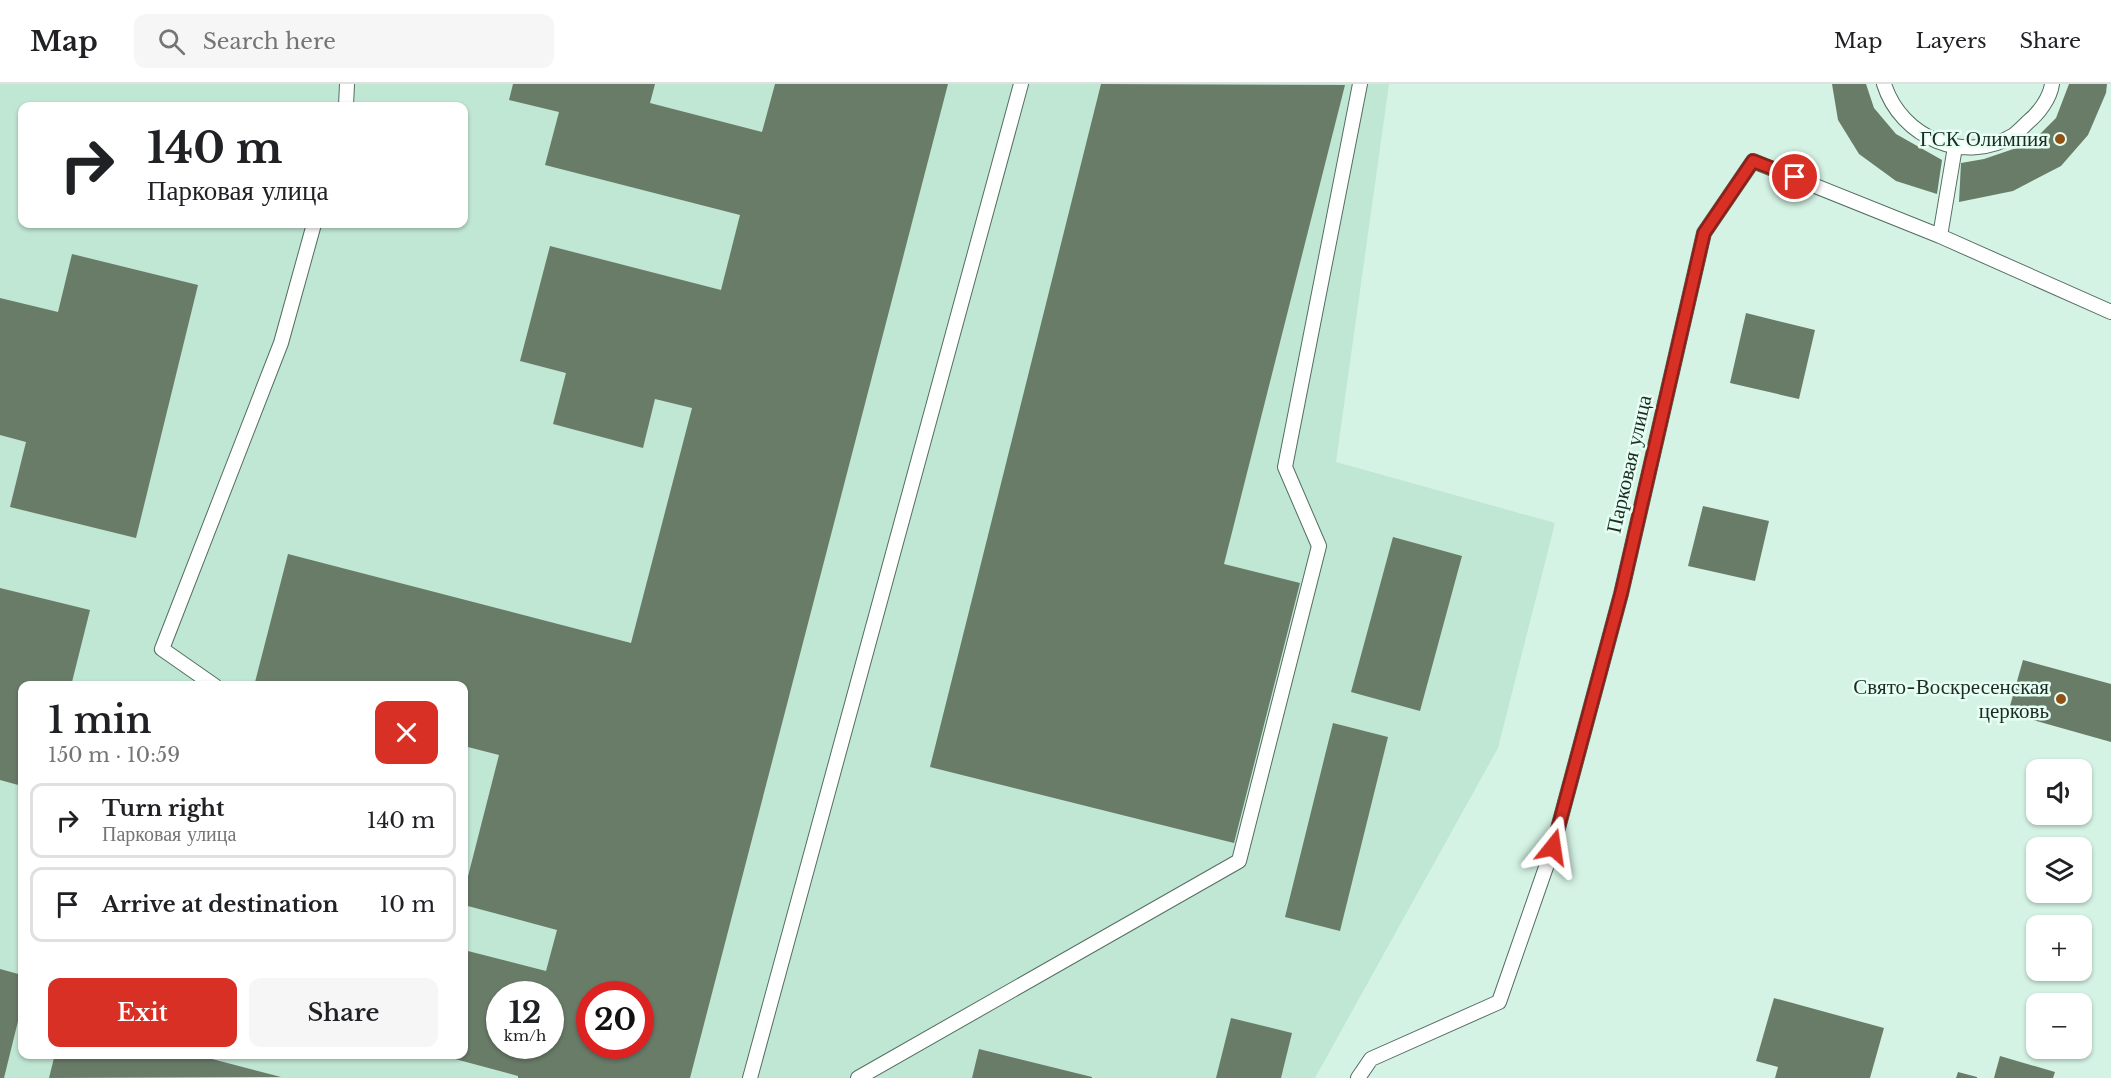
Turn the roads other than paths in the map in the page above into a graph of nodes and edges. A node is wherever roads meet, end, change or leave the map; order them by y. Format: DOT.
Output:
graph roads {
  1 [pos="347,84"];
  2 [pos="1021,84"];
  3 [pos="1360,84"];
  4 [pos="1884,84"];
  5 [pos="2052,84"];
  6 [pos="346,102"];
  7 [pos="1955,147"];
  8 [pos="313,228"];
  9 [pos="1940,236"];
  10 [pos="2111,312"];
  11 [pos="209,681"];
  12 [pos="750,1078"];
  13 [pos="858,1078"];
  14 [pos="1358,1078"];
  1 -- 6 [label="lane"];
  2 -- 12 [label="lane"];
  3 -- 13 [label="lane"];
  4 -- 7 [label="lane"];
  5 -- 7 [label="lane"];
  7 -- 9 [label="lane"];
  8 -- 11 [label="lane"];
  9 -- 10 [label="lane, Парковая улица"];
  9 -- 14 [label="lane, Парковая улица"];
}
